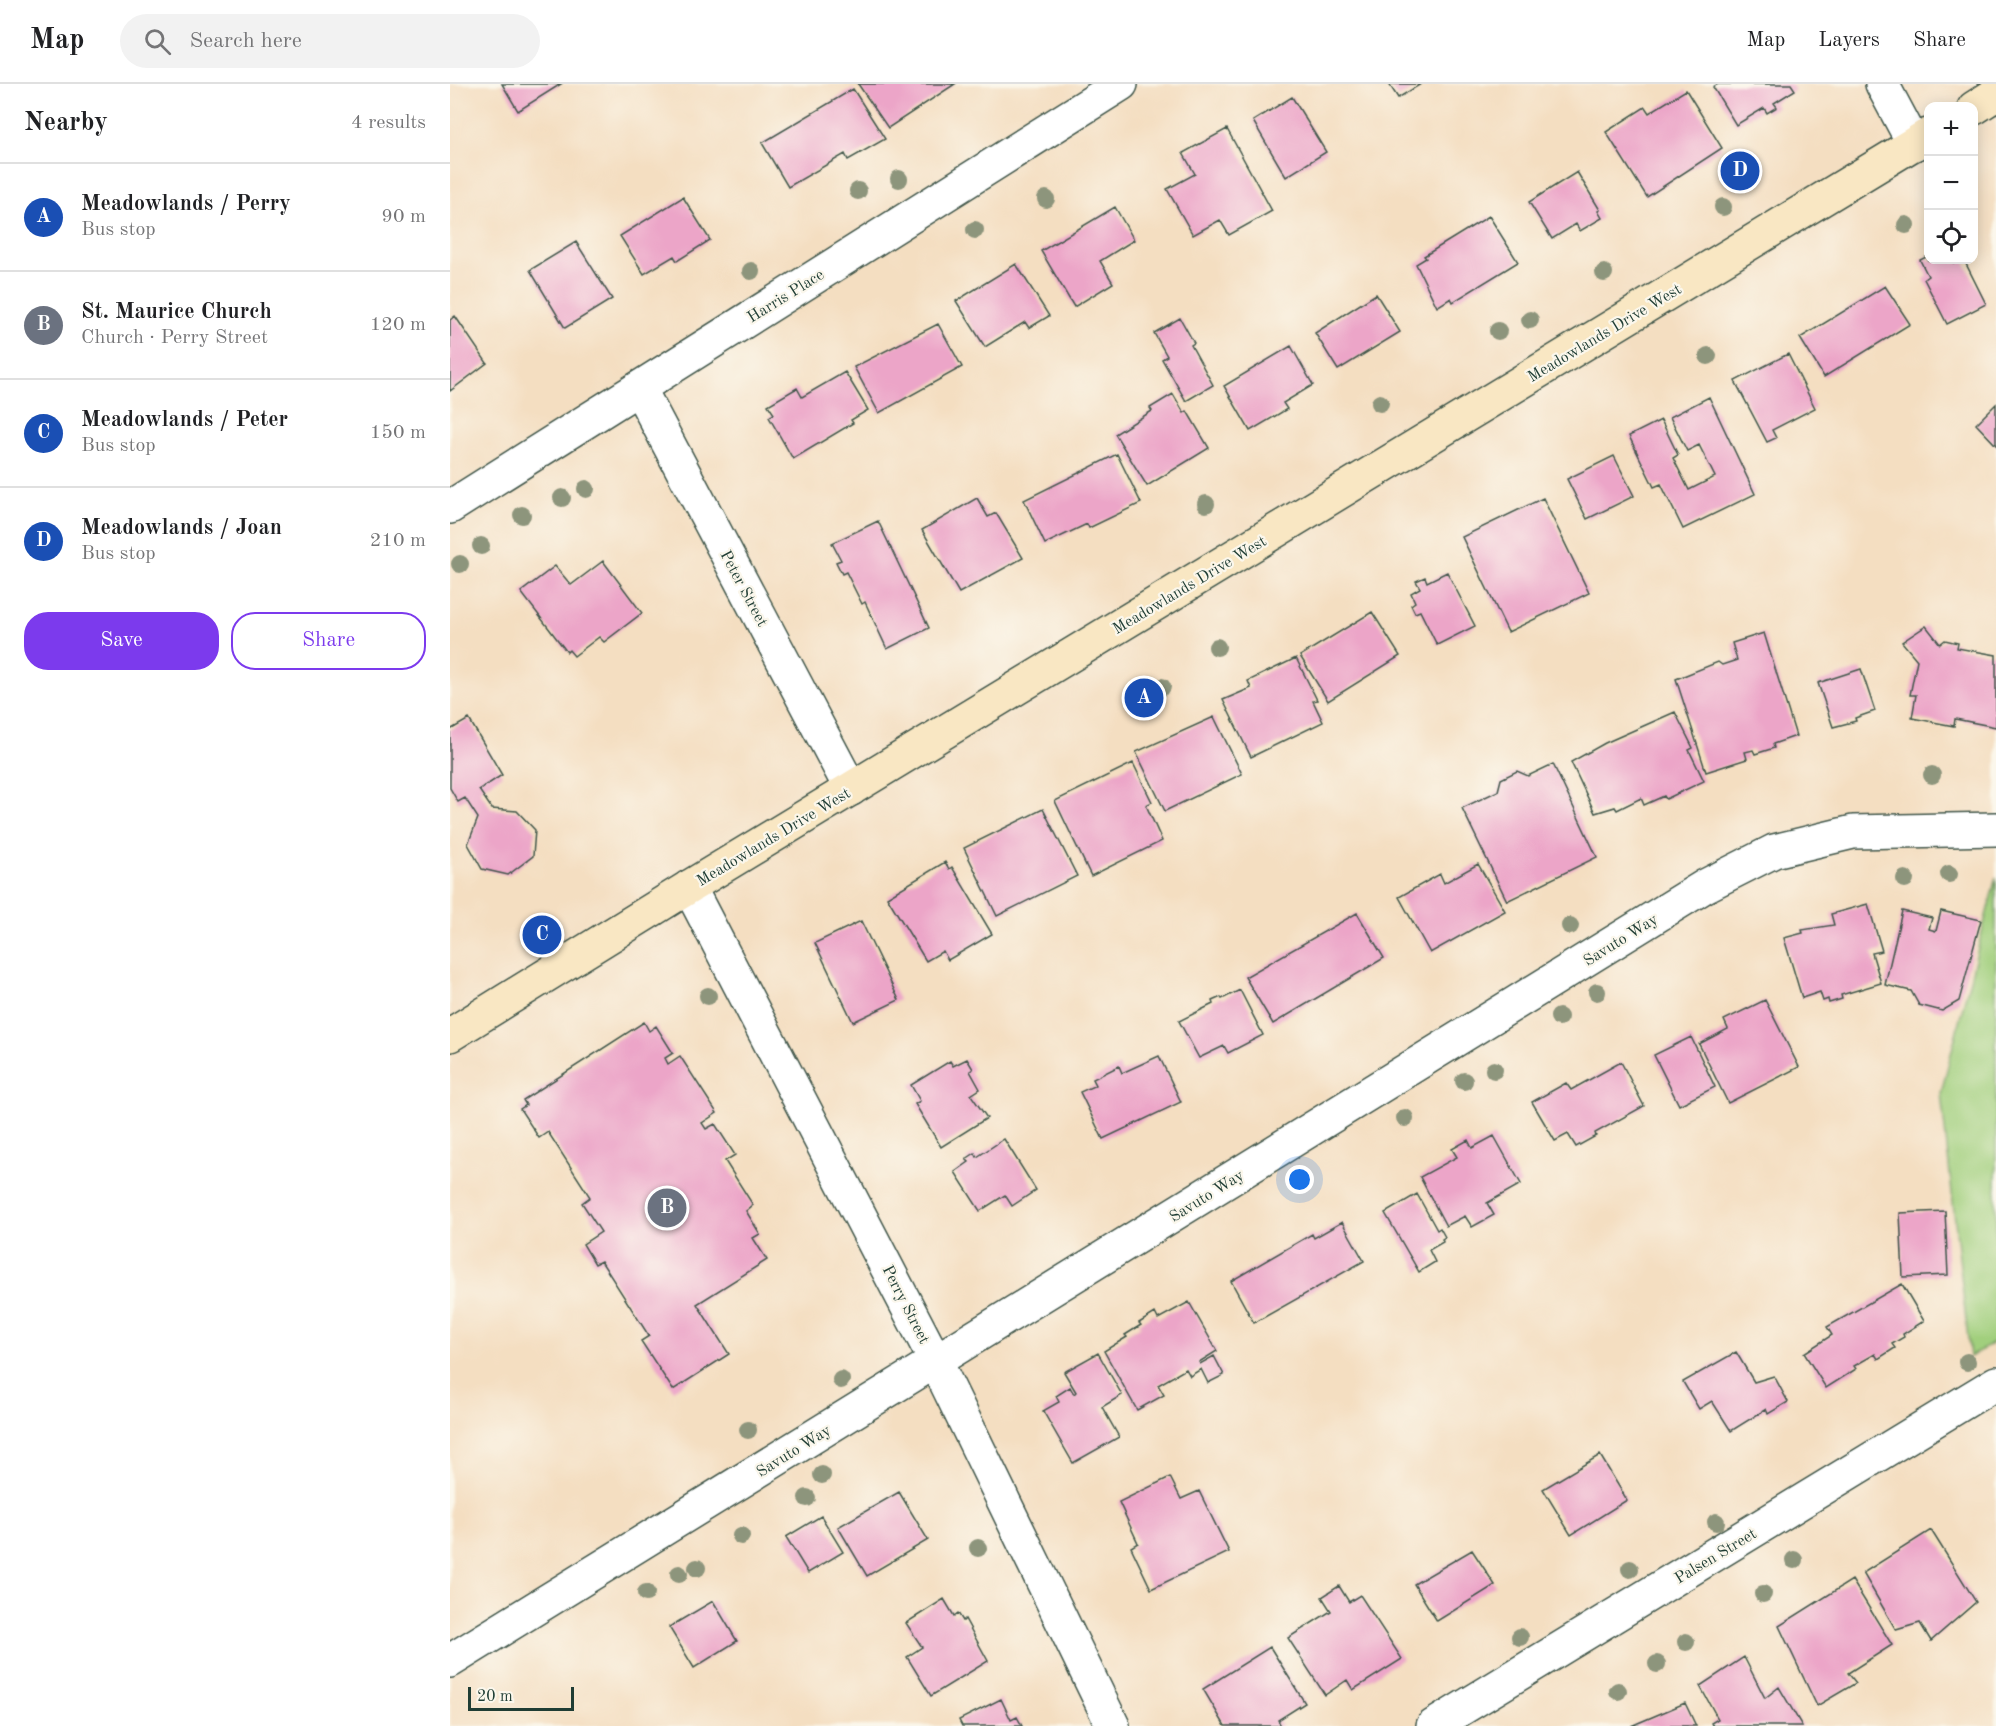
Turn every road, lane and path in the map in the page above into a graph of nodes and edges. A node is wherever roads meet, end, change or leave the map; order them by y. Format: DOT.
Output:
graph roads {
  1 [pos="1121,84"];
  2 [pos="1882,84"];
  3 [pos="1996,94"];
  4 [pos="1978,105"];
  5 [pos="1921,140"];
  6 [pos="639,388"];
  7 [pos="450,507"];
  8 [pos="851,789"];
  9 [pos="1996,829"];
  10 [pos="689,887"];
  11 [pos="450,1035"];
  12 [pos="936,1362"];
  13 [pos="1996,1383"];
  14 [pos="450,1661"];
  15 [pos="1113,1726"];
  16 [pos="1433,1726"];
  1 -- 6 [label="street, Harris Place"];
  2 -- 5 [label="street"];
  3 -- 4 [label="main road"];
  5 -- 8 [label="main road, Meadowlands Drive West"];
  6 -- 7 [label="street, Harris Place"];
  6 -- 8 [label="street, Peter Street"];
  8 -- 10 [label="main road, Meadowlands Drive West"];
  9 -- 12 [label="street, Savuto Way"];
  10 -- 11 [label="main road, Meadowlands Drive West"];
  10 -- 12 [label="street, Perry Street"];
  12 -- 14 [label="street, Savuto Way"];
  12 -- 15 [label="street, Perry Street"];
  13 -- 16 [label="street, Palsen Street"];
}
